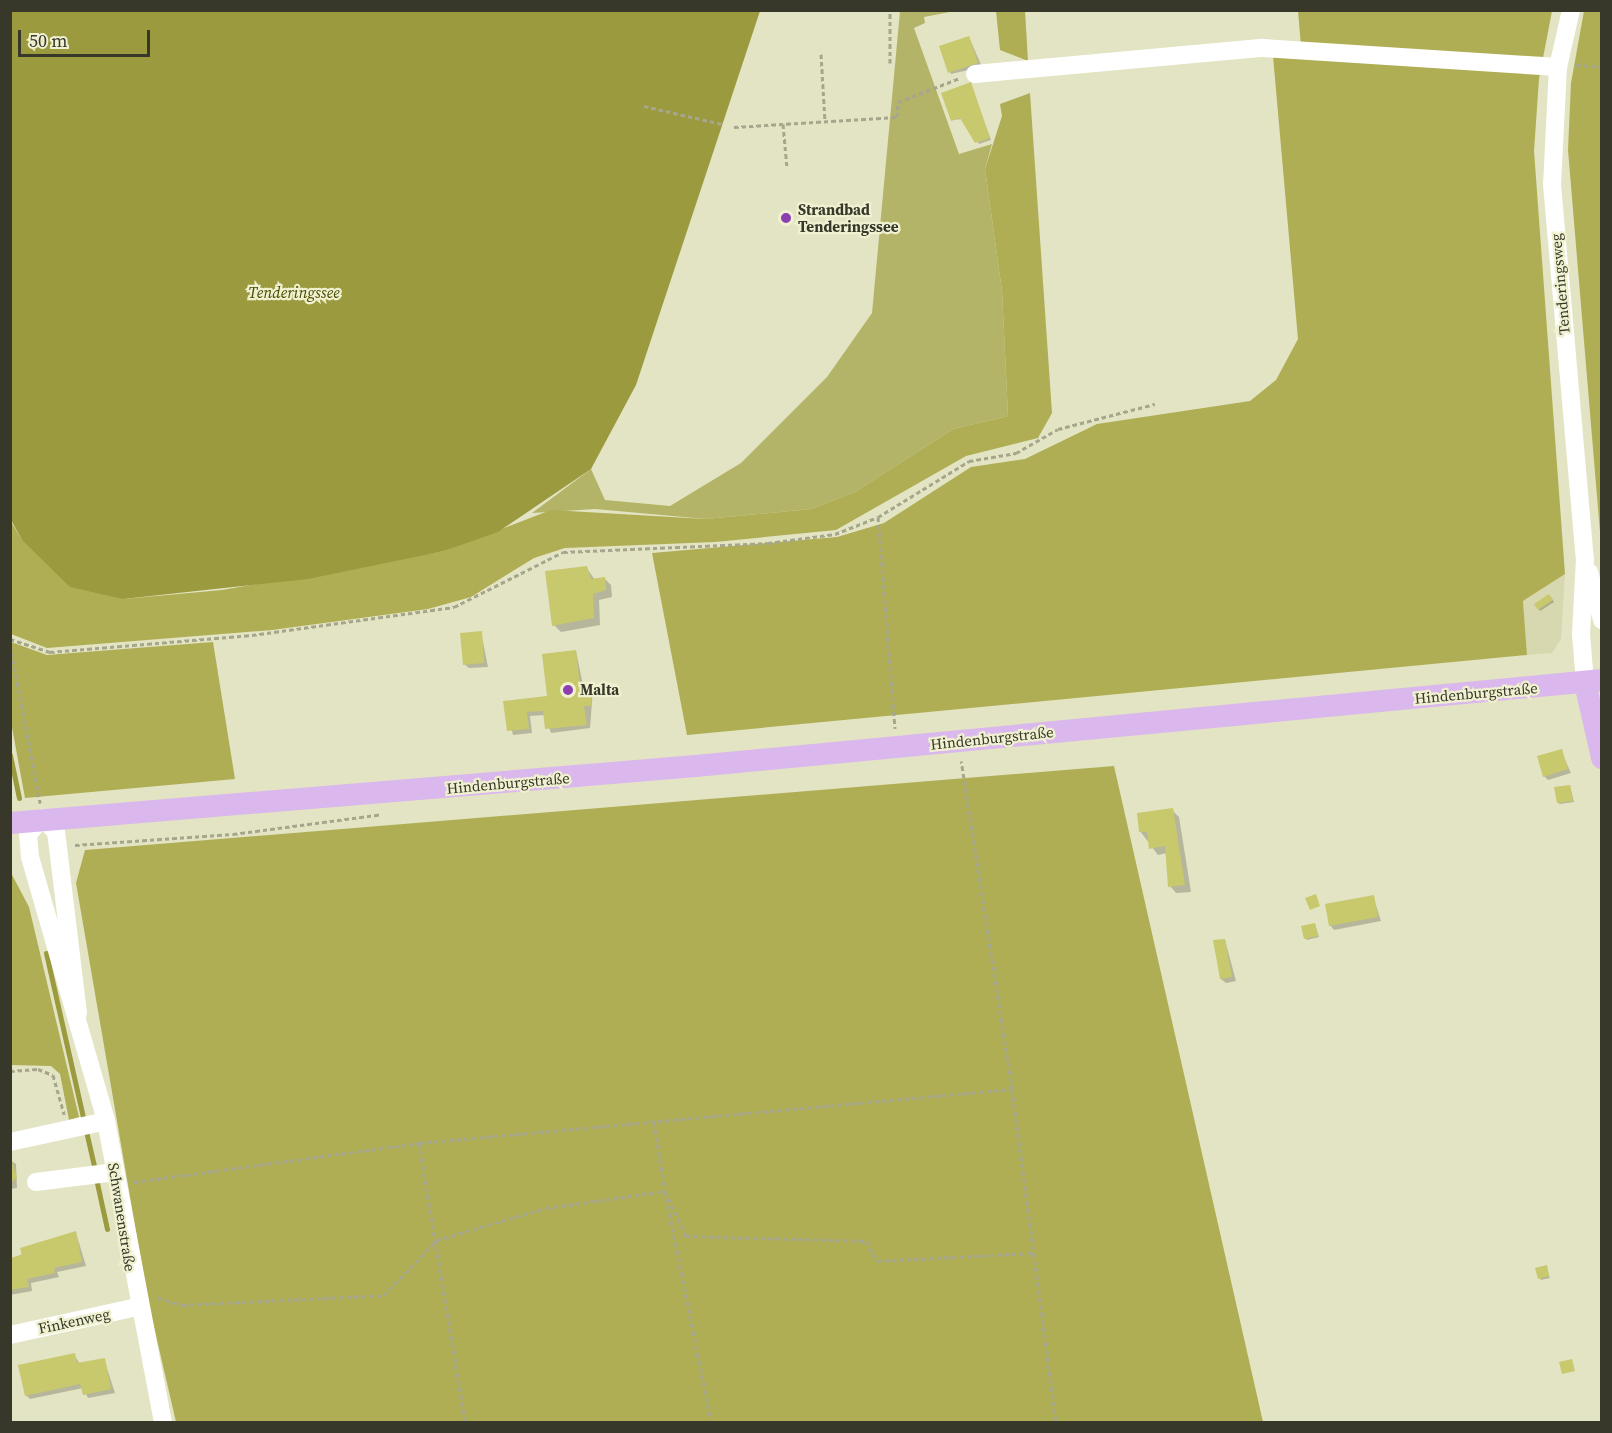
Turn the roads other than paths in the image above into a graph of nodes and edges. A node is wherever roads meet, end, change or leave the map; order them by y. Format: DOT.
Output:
graph roads {
  1 [pos="1571,10"];
  2 [pos="1558,67"];
  3 [pos="975,74"];
  4 [pos="1585,558"];
  5 [pos="1602,620"];
  6 [pos="1593,682"];
  7 [pos="1602,758"];
  8 [pos="30,828"];
  9 [pos="78,1013"];
  10 [pos="106,1121"];
  11 [pos="10,1142"];
  12 [pos="116,1178"];
  13 [pos="36,1182"];
  14 [pos="137,1307"];
  15 [pos="10,1335"];
  16 [pos="163,1422"];
  1 -- 2 [label="street, Tenderingsweg"];
  2 -- 3 [label="street"];
  2 -- 4 [label="street, Tenderingsweg"];
  4 -- 5 [label="street, Tenderingsweg"];
  4 -- 6 [label="street, Tenderingsweg"];
  6 -- 7 [label="main road"];
  6 -- 8 [label="main road, Hindenburgstraße"];
  8 -- 9 [label="street, Schwanenstraße"];
  8 -- 9 [label="street, Schwanenstraße"];
  9 -- 10 [label="street, Schwanenstraße"];
  10 -- 11 [label="street"];
  10 -- 12 [label="street, Schwanenstraße"];
  12 -- 13 [label="street"];
  12 -- 14 [label="street, Schwanenstraße"];
  14 -- 15 [label="street, Finkenweg"];
  14 -- 16 [label="street, Schwanenstraße"];
}
